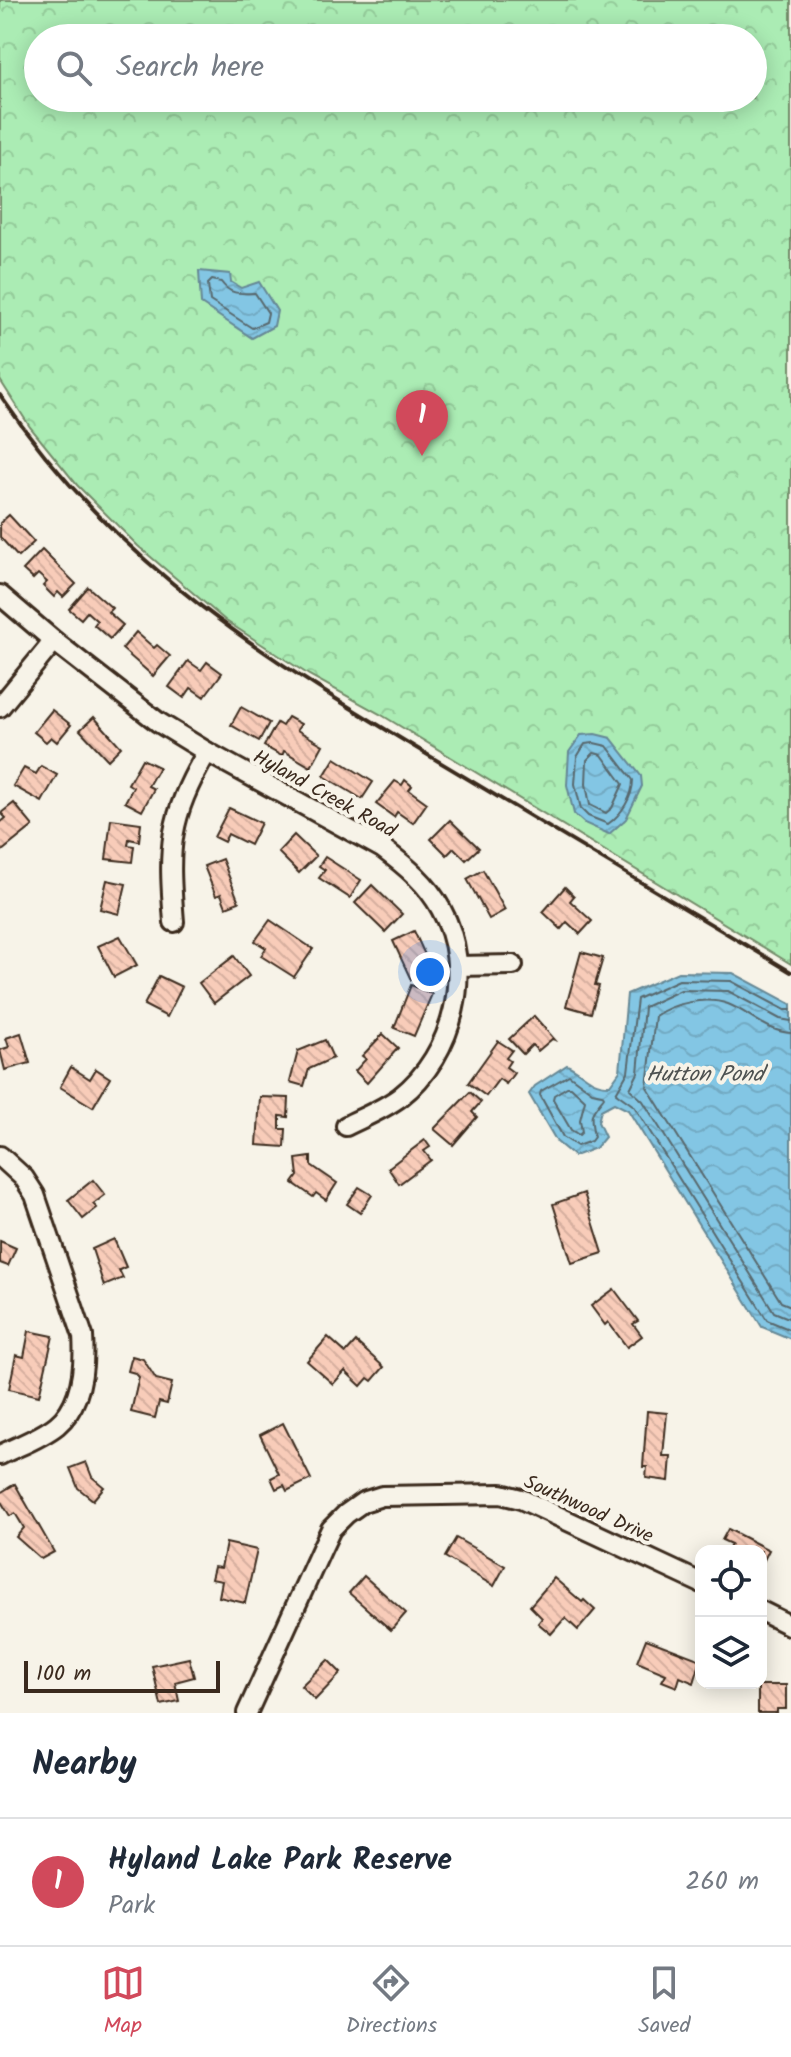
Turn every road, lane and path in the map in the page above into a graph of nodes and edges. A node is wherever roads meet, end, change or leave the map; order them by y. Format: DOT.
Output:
graph roads {
  1 [pos="0,595"];
  2 [pos="54,641"];
  3 [pos="0,707"];
  4 [pos="207,752"];
  5 [pos="174,922"];
  6 [pos="513,965"];
  7 [pos="457,966"];
  8 [pos="346,1126"];
  9 [pos="0,1156"];
  10 [pos="0,1455"];
  11 [pos="695,1580"];
  12 [pos="767,1614"];
  13 [pos="791,1626"];
  14 [pos="247,1713"];
  1 -- 2 [label="street, Hyland Creek Road"];
  2 -- 3 [label="street"];
  2 -- 4 [label="street, Hyland Creek Road"];
  4 -- 5 [label="street"];
  4 -- 7 [label="street, Hyland Creek Road"];
  6 -- 7 [label="street"];
  7 -- 8 [label="street, Hyland Creek Road"];
  9 -- 10 [label="street"];
  11 -- 14 [label="street, Southwood Drive"];
  12 -- 13 [label="street"];
}
